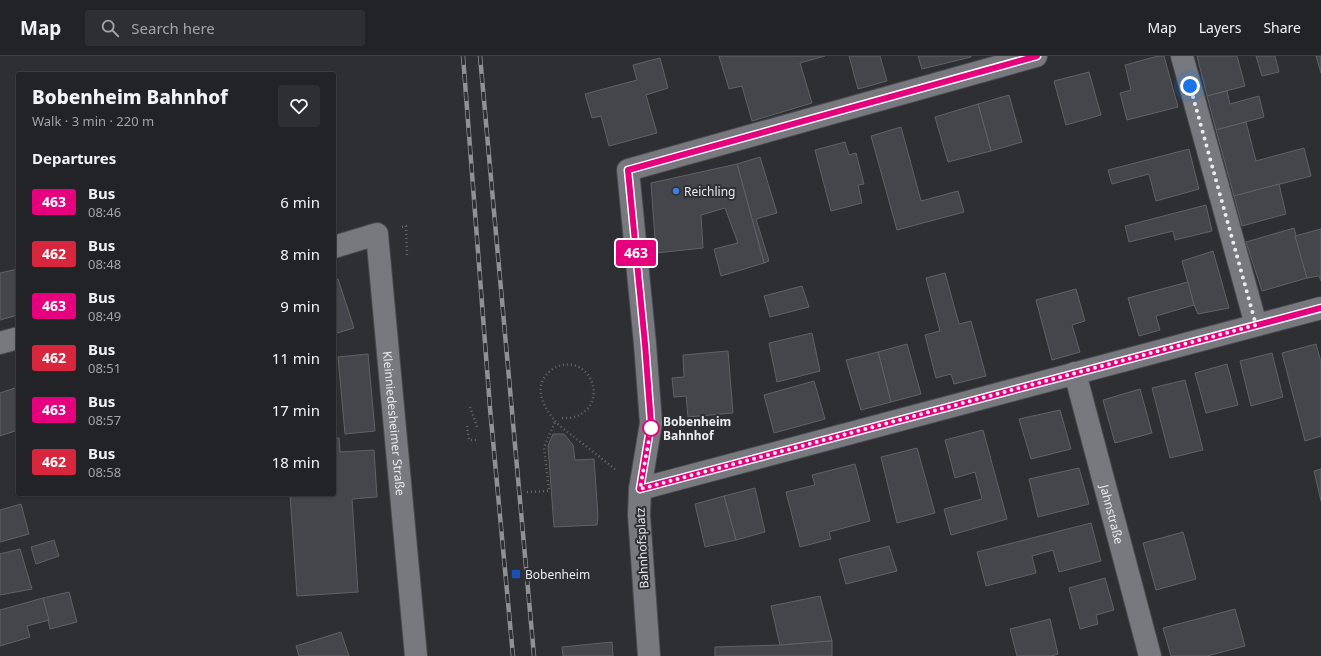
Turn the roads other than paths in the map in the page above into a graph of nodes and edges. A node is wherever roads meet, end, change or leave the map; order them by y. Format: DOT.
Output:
graph roads {
  1 [pos="1036,56"];
  2 [pos="1182,56"];
  3 [pos="336,246"];
  4 [pos="1321,308"];
  5 [pos="1256,325"];
  6 [pos="16,339"];
  7 [pos="0,343"];
  8 [pos="1075,373"];
  9 [pos="640,489"];
  10 [pos="416,656"];
  11 [pos="649,656"];
  12 [pos="1150,656"];
  1 -- 9 [label="street, Bahnhofsplatz"];
  2 -- 5 [label="street"];
  3 -- 10 [label="street, Kleinniedesheimer Straße"];
  4 -- 5 [label="street"];
  5 -- 8 [label="street"];
  6 -- 7 [label="street"];
  8 -- 9 [label="street"];
  8 -- 12 [label="street, Jahnstraße"];
  9 -- 11 [label="street, Bahnhofsplatz"];
}
